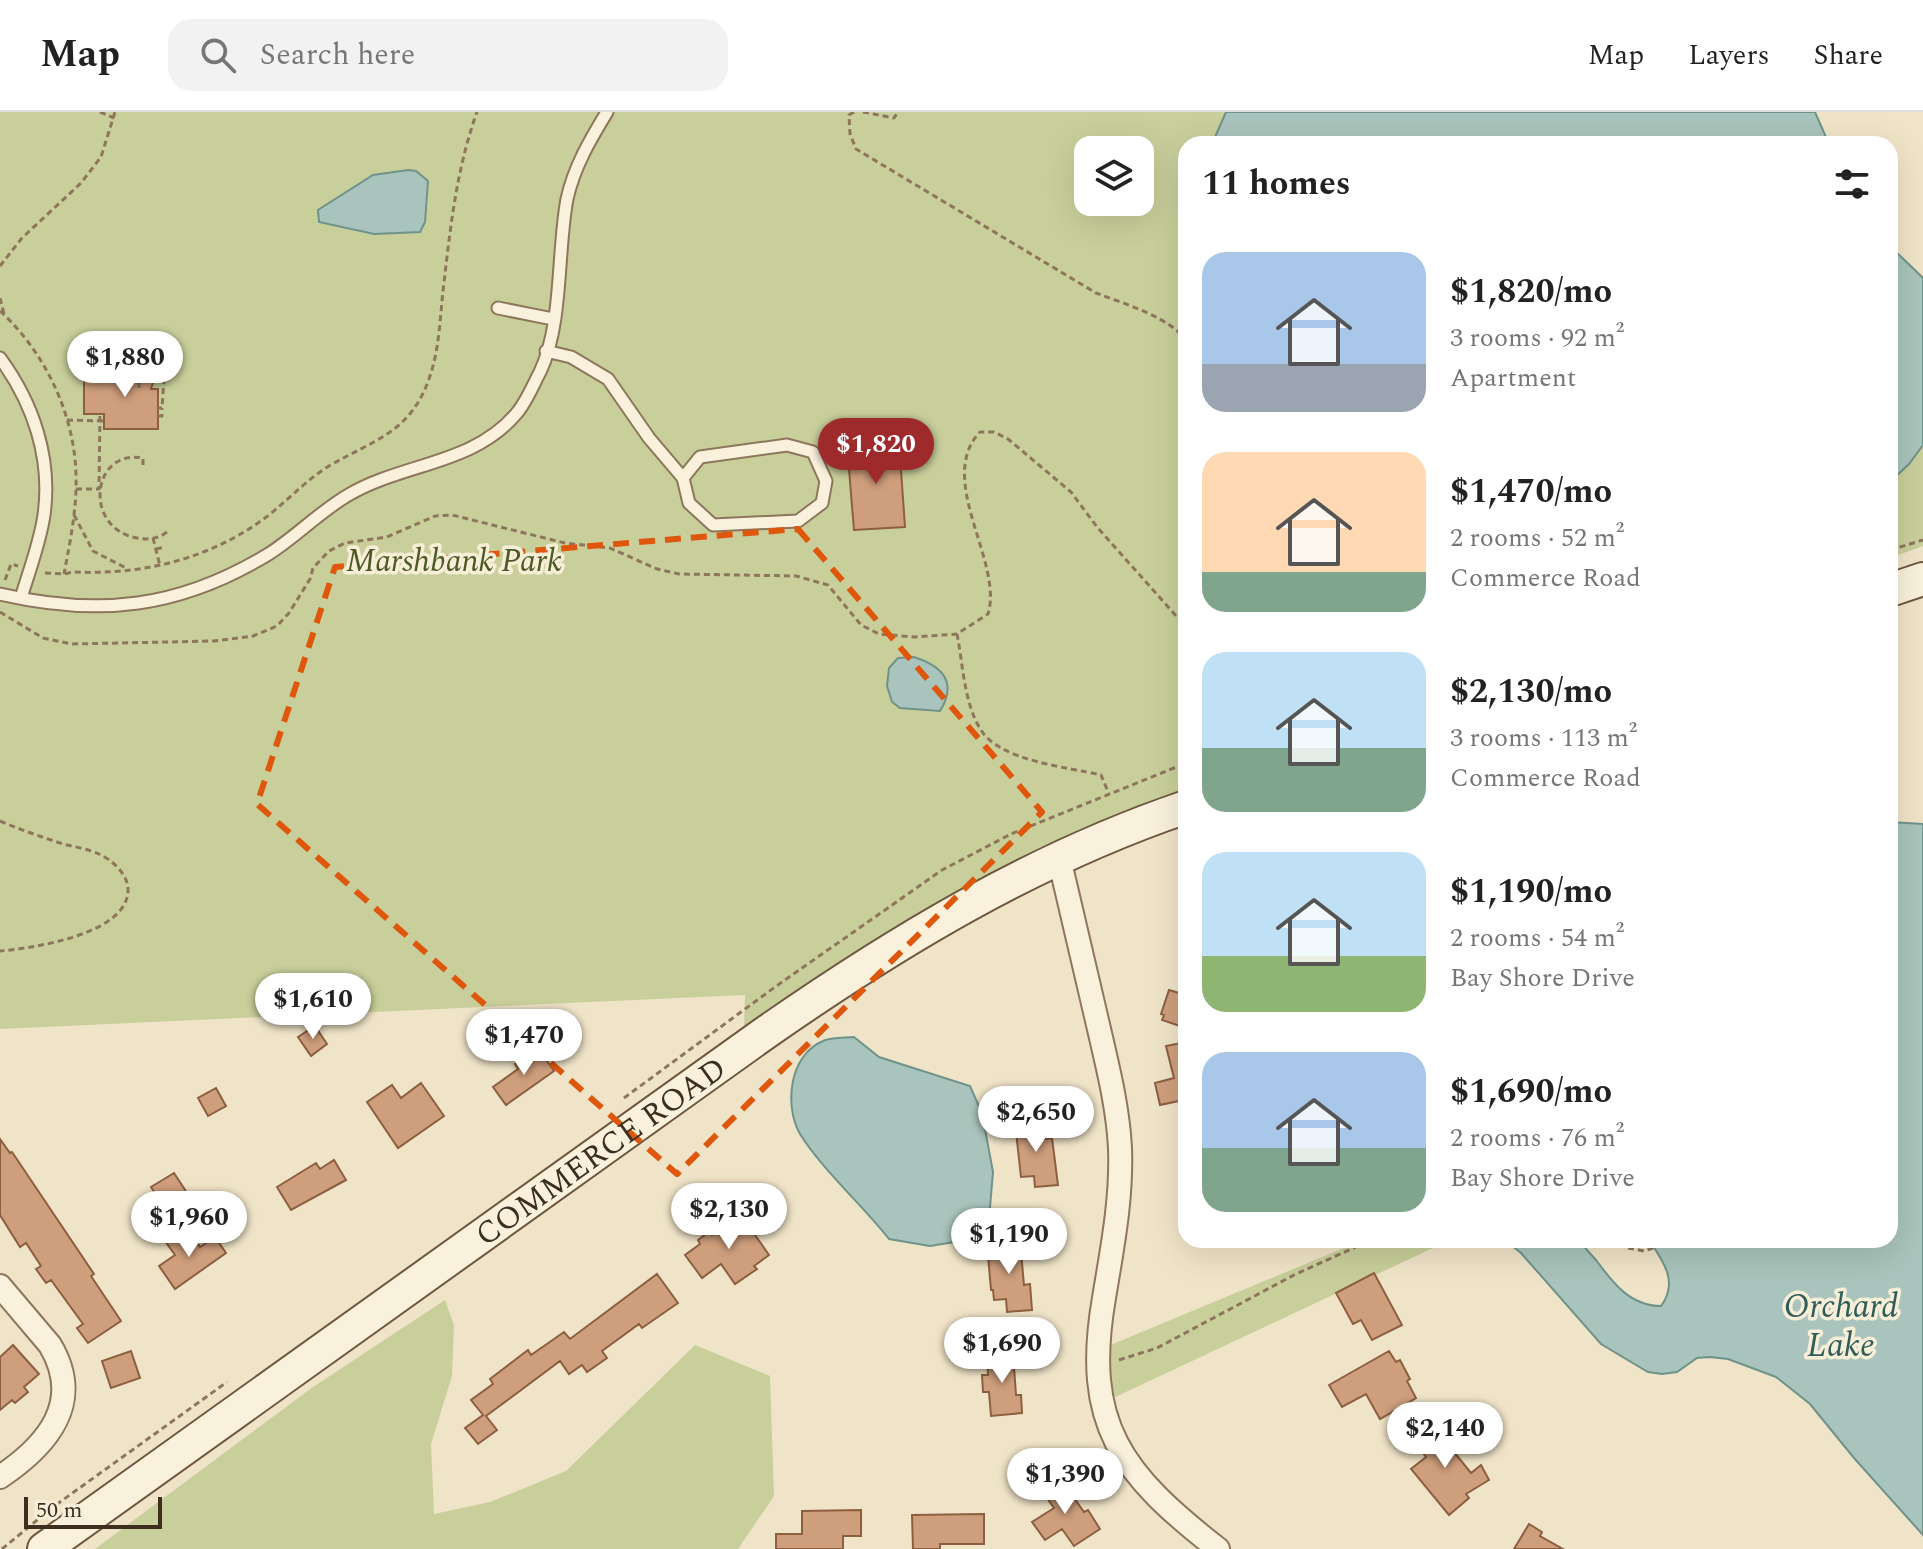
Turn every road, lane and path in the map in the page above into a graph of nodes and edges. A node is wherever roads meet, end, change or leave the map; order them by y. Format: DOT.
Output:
graph roads {
  1 [pos="100,112"];
  2 [pos="477,112"];
  3 [pos="607,112"];
  4 [pos="863,112"];
  5 [pos="898,112"];
  6 [pos="851,113"];
  7 [pos="115,115"];
  8 [pos="0,266"];
  9 [pos="0,298"];
  10 [pos="498,308"];
  11 [pos="0,311"];
  12 [pos="5,316"];
  13 [pos="553,319"];
  14 [pos="1178,330"];
  15 [pos="546,351"];
  16 [pos="0,358"];
  17 [pos="155,373"];
  18 [pos="139,382"];
  19 [pos="139,389"];
  20 [pos="100,414"];
  21 [pos="158,416"];
  22 [pos="67,420"];
  23 [pos="102,421"];
  24 [pos="143,465"];
  25 [pos="683,478"];
  26 [pos="76,489"];
  27 [pos="99,489"];
  28 [pos="74,515"];
  29 [pos="167,532"];
  30 [pos="153,538"];
  31 [pos="1923,540"];
  32 [pos="165,547"];
  33 [pos="1898,548"];
  34 [pos="156,549"];
  35 [pos="160,566"];
  36 [pos="29,569"];
  37 [pos="132,570"];
  38 [pos="64,574"];
  39 [pos="1923,580"];
  40 [pos="1898,588"];
  41 [pos="0,594"];
  42 [pos="21,598"];
  43 [pos="0,612"];
  44 [pos="1178,618"];
  45 [pos="957,634"];
  46 [pos="1178,766"];
  47 [pos="1109,794"];
  48 [pos="1178,810"];
  49 [pos="0,821"];
  50 [pos="1059,858"];
  51 [pos="0,951"];
  52 [pos="624,1098"];
  53 [pos="1353,1248"];
  54 [pos="1628,1248"];
  55 [pos="1654,1248"];
  56 [pos="0,1286"];
  57 [pos="1097,1365"];
  58 [pos="227,1382"];
  59 [pos="0,1477"];
  60 [pos="2,1549"];
  61 [pos="44,1549"];
  62 [pos="1218,1549"];
  1 -- 7 [label="path"];
  2 -- 35 [label="path"];
  3 -- 13 [label="lane"];
  4 -- 5 [label="path"];
  6 -- 14 [label="path"];
  7 -- 8 [label="path"];
  9 -- 12 [label="path"];
  10 -- 13 [label="lane"];
  11 -- 12 [label="path"];
  12 -- 22 [label="path"];
  13 -- 15 [label="lane"];
  15 -- 25 [label="lane"];
  15 -- 42 [label="lane"];
  16 -- 36 [label="lane"];
  17 -- 21 [label="path"];
  18 -- 19 [label="path"];
  20 -- 23 [label="path"];
  22 -- 23 [label="path"];
  22 -- 26 [label="path"];
  23 -- 27 [label="path"];
  24 -- 27 [label="path"];
  25 -- 25 [label="lane"];
  26 -- 27 [label="path"];
  26 -- 28 [label="path"];
  27 -- 30 [label="path"];
  28 -- 37 [label="path"];
  28 -- 38 [label="path"];
  29 -- 30 [label="path"];
  30 -- 34 [label="path"];
  31 -- 33 [label="path"];
  32 -- 34 [label="path"];
  34 -- 35 [label="path"];
  35 -- 37 [label="path"];
  36 -- 38 [label="path"];
  36 -- 41 [label="path"];
  36 -- 42 [label="lane"];
  37 -- 38 [label="path"];
  39 -- 40 [label="main road"];
  41 -- 42 [label="lane"];
  43 -- 45 [label="path"];
  44 -- 45 [label="path"];
  45 -- 47 [label="path"];
  46 -- 47 [label="path"];
  47 -- 52 [label="path"];
  48 -- 50 [label="main road, COMMERCE ROAD"];
  49 -- 51 [label="path"];
  50 -- 57 [label="street"];
  50 -- 61 [label="main road, COMMERCE ROAD"];
  53 -- 57 [label="path"];
  54 -- 55 [label="path"];
  56 -- 59 [label="street"];
  57 -- 62 [label="street"];
  58 -- 60 [label="path"];
}
